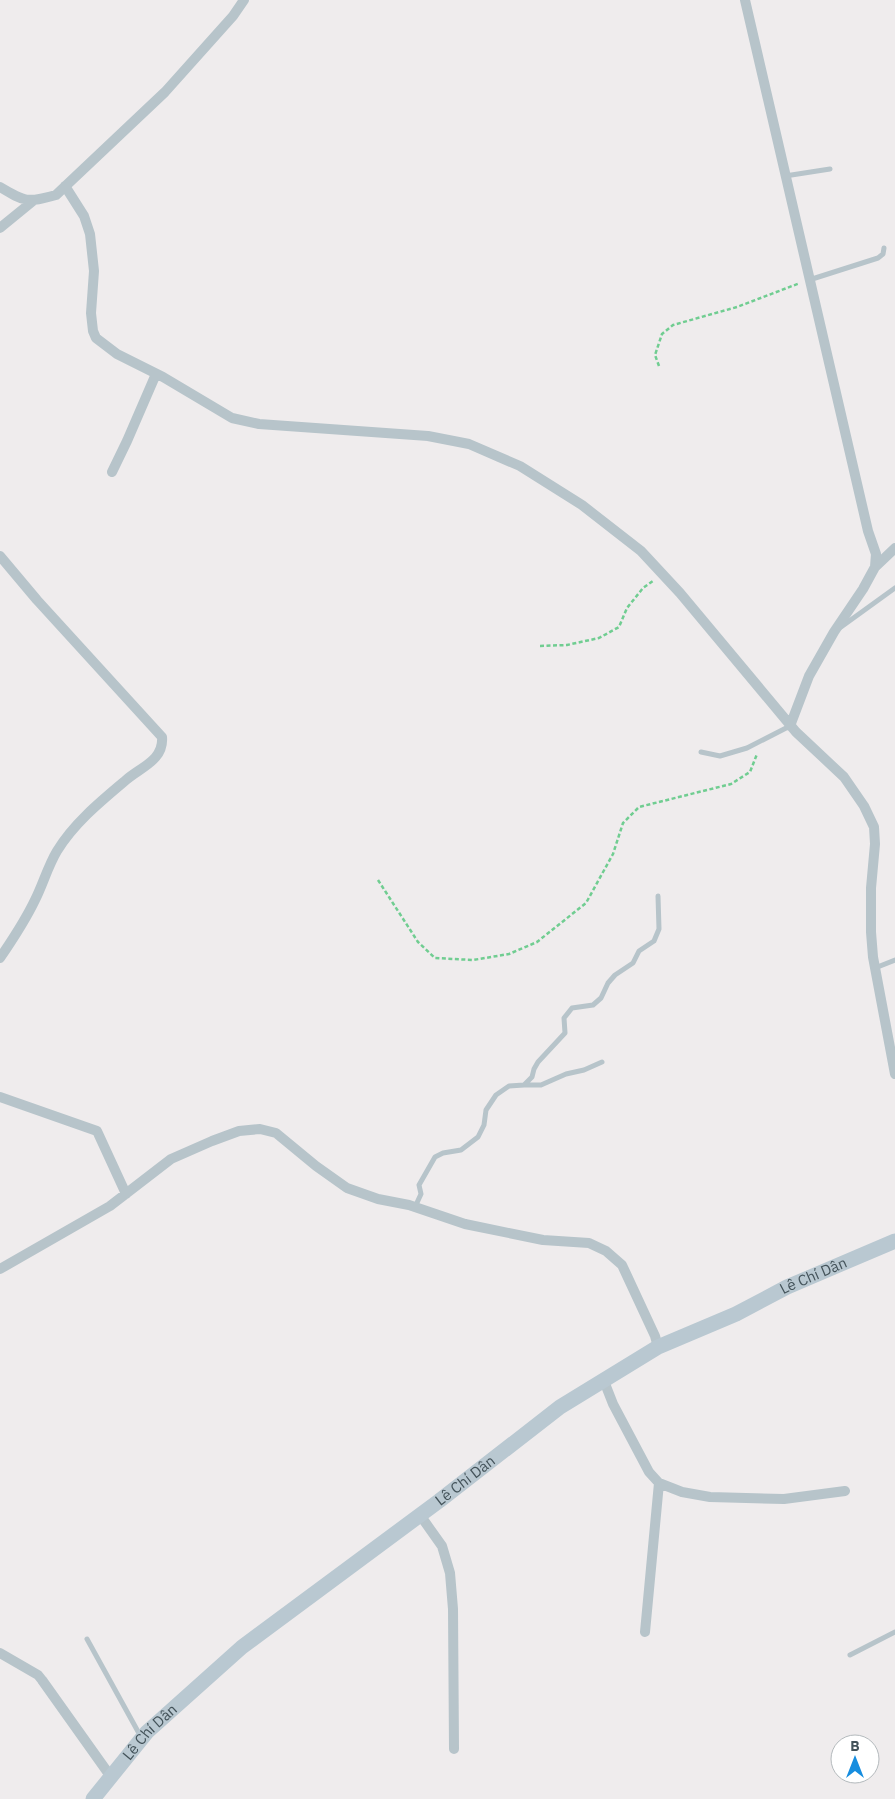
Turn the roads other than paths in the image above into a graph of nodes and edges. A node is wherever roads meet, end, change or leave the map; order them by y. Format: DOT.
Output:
graph roads {
  1 [pos="244,0"];
  2 [pos="745,0"];
  3 [pos="830,169"];
  4 [pos="784,176"];
  5 [pos="0,186"];
  6 [pos="66,186"];
  7 [pos="34,201"];
  8 [pos="0,228"];
  9 [pos="884,248"];
  10 [pos="808,280"];
  11 [pos="156,374"];
  12 [pos="112,472"];
  13 [pos="895,548"];
  14 [pos="0,556"];
  15 [pos="875,567"];
  16 [pos="895,588"];
  17 [pos="834,632"];
  18 [pos="790,726"];
  19 [pos="701,752"];
  20 [pos="658,896"];
  21 [pos="0,958"];
  22 [pos="895,960"];
  23 [pos="875,968"];
  24 [pos="602,1062"];
  25 [pos="895,1074"];
  26 [pos="524,1085"];
  27 [pos="0,1097"];
  28 [pos="126,1194"];
  29 [pos="415,1207"];
  30 [pos="895,1241"];
  31 [pos="0,1269"];
  32 [pos="658,1347"];
  33 [pos="604,1381"];
  34 [pos="659,1483"];
  35 [pos="846,1491"];
  36 [pos="420,1515"];
  37 [pos="645,1632"];
  38 [pos="895,1632"];
  39 [pos="86,1639"];
  40 [pos="0,1652"];
  41 [pos="850,1655"];
  42 [pos="141,1738"];
  43 [pos="454,1749"];
  44 [pos="110,1777"];
  45 [pos="93,1799"];
  1 -- 6 [label="street"];
  2 -- 4 [label="street"];
  3 -- 4 [label="lane"];
  4 -- 10 [label="street"];
  5 -- 7 [label="street"];
  6 -- 7 [label="street"];
  6 -- 11 [label="street"];
  7 -- 8 [label="street"];
  9 -- 10 [label="lane"];
  10 -- 15 [label="street"];
  11 -- 12 [label="street"];
  11 -- 18 [label="street"];
  13 -- 15 [label="street"];
  14 -- 21 [label="street"];
  15 -- 17 [label="street"];
  16 -- 17 [label="lane"];
  17 -- 18 [label="street"];
  18 -- 19 [label="lane"];
  18 -- 23 [label="street"];
  20 -- 26 [label="lane"];
  22 -- 23 [label="lane"];
  23 -- 25 [label="street"];
  24 -- 26 [label="lane"];
  26 -- 29 [label="lane"];
  27 -- 28 [label="street"];
  28 -- 29 [label="street"];
  28 -- 31 [label="street"];
  29 -- 32 [label="street"];
  30 -- 32 [label="street, Lê Chí Dân"];
  32 -- 33 [label="street, Lê Chí Dân"];
  33 -- 34 [label="street"];
  33 -- 36 [label="street, Lê Chí Dân"];
  34 -- 35 [label="street"];
  34 -- 37 [label="street"];
  36 -- 42 [label="street, Lê Chí Dân"];
  36 -- 43 [label="street"];
  38 -- 41 [label="lane"];
  39 -- 42 [label="lane"];
  40 -- 44 [label="street"];
  42 -- 44 [label="street, Lê Chí Dân"];
  44 -- 45 [label="street, Lê Chí Dân"];
}
